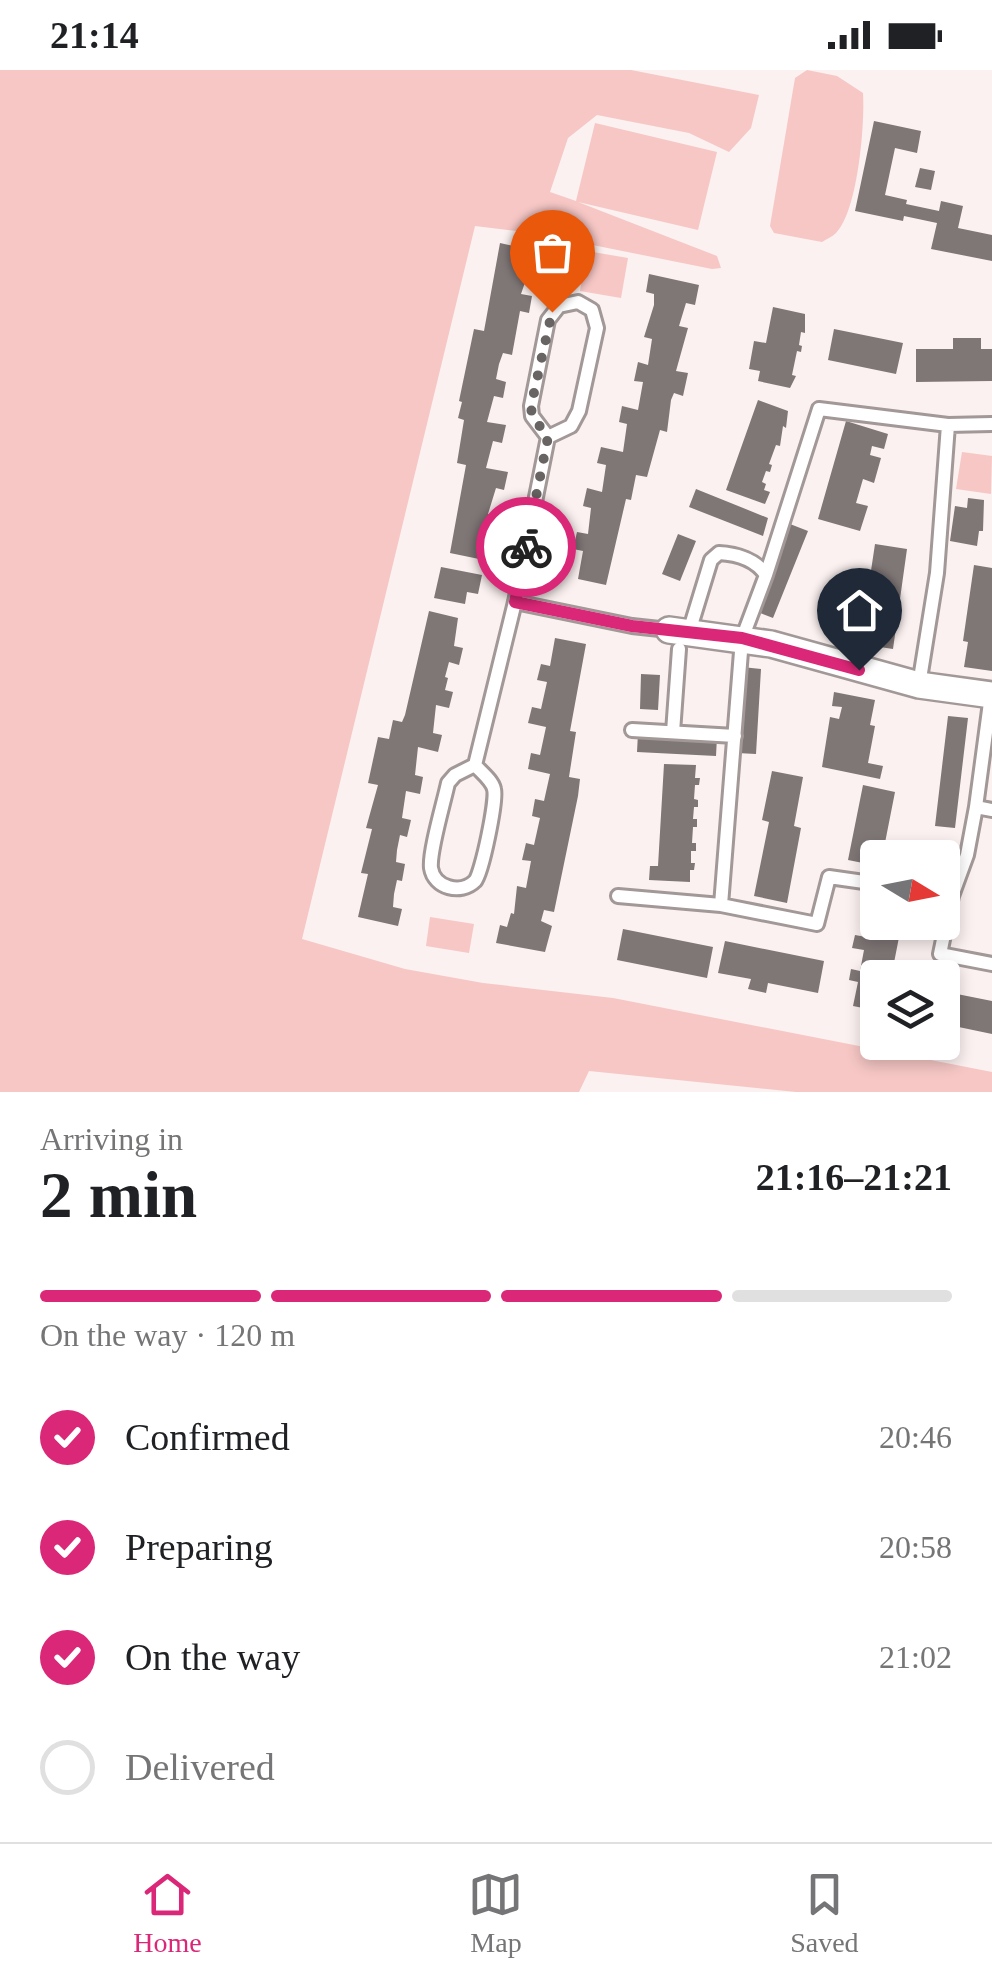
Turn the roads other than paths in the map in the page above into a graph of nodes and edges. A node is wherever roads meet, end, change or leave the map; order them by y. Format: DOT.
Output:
graph roads {
  1 [pos="948,424"];
  2 [pos="992,424"];
  3 [pos="548,437"];
  4 [pos="766,574"];
  5 [pos="515,602"];
  6 [pos="679,637"];
  7 [pos="742,638"];
  8 [pos="919,686"];
  9 [pos="992,695"];
  10 [pos="632,730"];
  11 [pos="673,732"];
  12 [pos="735,736"];
  13 [pos="475,764"];
  14 [pos="976,808"];
  15 [pos="992,810"];
  16 [pos="960,870"];
  17 [pos="860,881"];
  18 [pos="618,896"];
  19 [pos="721,906"];
  20 [pos="942,940"];
  21 [pos="992,964"];
  1 -- 2 [label="lane"];
  1 -- 4 [label="lane"];
  1 -- 8 [label="lane"];
  3 -- 3 [label="lane"];
  3 -- 5 [label="lane"];
  4 -- 6 [label="lane"];
  4 -- 7 [label="lane"];
  5 -- 6 [label="lane"];
  5 -- 13 [label="lane"];
  6 -- 7 [label="street"];
  6 -- 11 [label="lane"];
  7 -- 8 [label="street"];
  7 -- 12 [label="lane"];
  8 -- 9 [label="street"];
  9 -- 14 [label="lane"];
  10 -- 11 [label="lane"];
  11 -- 12 [label="lane"];
  12 -- 19 [label="lane"];
  13 -- 13 [label="lane"];
  14 -- 15 [label="lane"];
  14 -- 16 [label="lane"];
  17 -- 19 [label="lane"];
  18 -- 19 [label="lane"];
  20 -- 21 [label="lane"];
}
